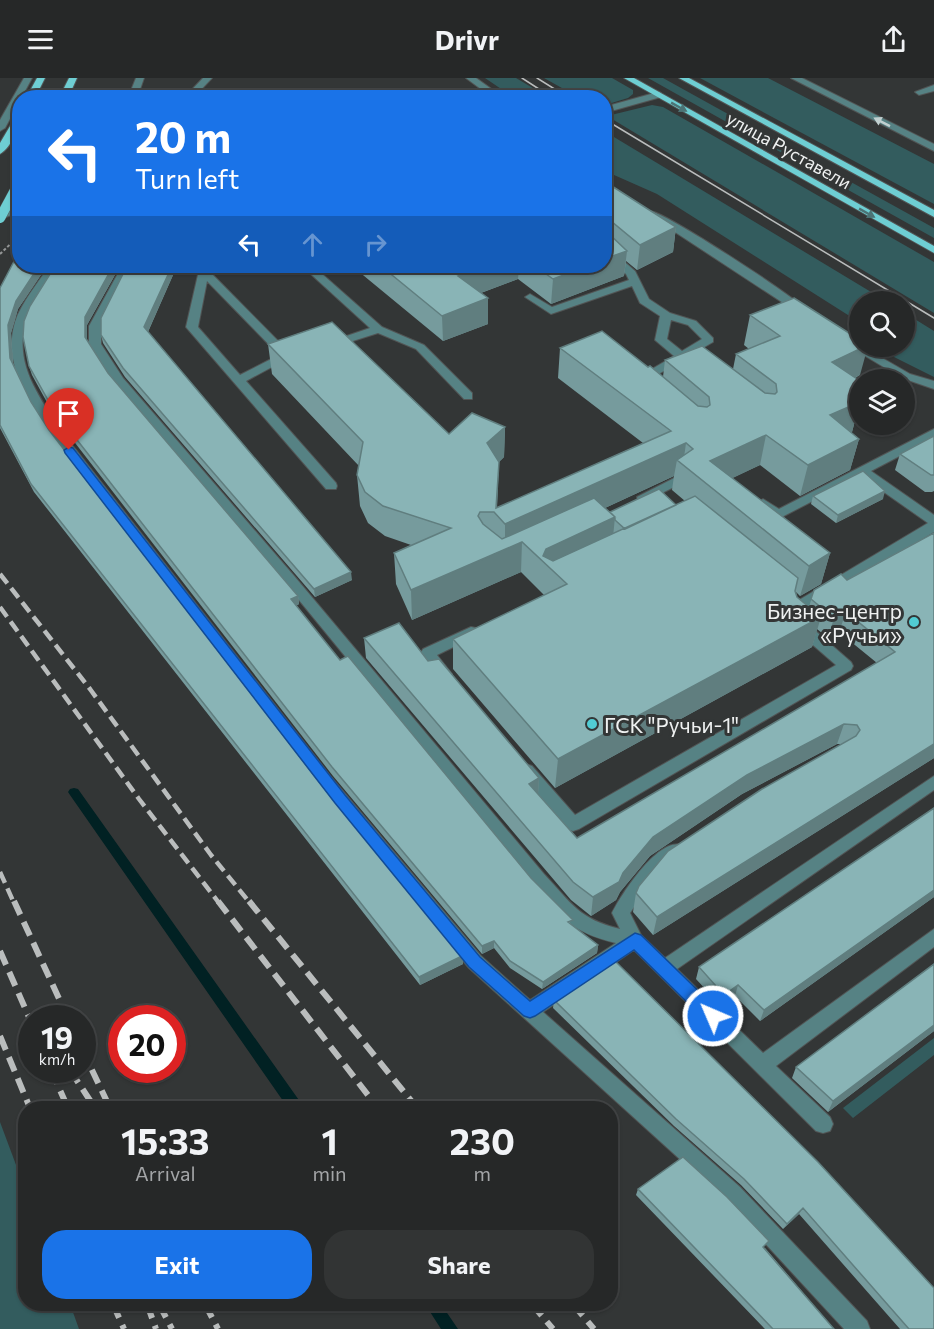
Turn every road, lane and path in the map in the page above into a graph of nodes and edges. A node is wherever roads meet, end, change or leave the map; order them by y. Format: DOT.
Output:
graph roads {
  1 [pos="208,78"];
  2 [pos="470,78"];
  3 [pos="628,78"];
  4 [pos="683,78"];
  5 [pos="795,78"];
  6 [pos="934,88"];
  7 [pos="196,90"];
  8 [pos="488,90"];
  9 [pos="919,92"];
  10 [pos="658,95"];
  11 [pos="12,107"];
  12 [pos="612,108"];
  13 [pos="0,128"];
  14 [pos="12,130"];
  15 [pos="933,146"];
  16 [pos="0,151"];
  17 [pos="12,195"];
  18 [pos="645,209"];
  19 [pos="934,214"];
  20 [pos="0,217"];
  21 [pos="12,243"];
  22 [pos="934,250"];
  23 [pos="0,254"];
  24 [pos="612,255"];
  25 [pos="50,273"];
  26 [pos="123,273"];
  27 [pos="203,273"];
  28 [pos="209,273"];
  29 [pos="315,273"];
  30 [pos="635,282"];
  31 [pos="530,297"];
  32 [pos="666,315"];
  33 [pos="810,316"];
  34 [pos="378,329"];
  35 [pos="843,338"];
  36 [pos="286,355"];
  37 [pos="681,356"];
  38 [pos="709,377"];
  39 [pos="239,380"];
  40 [pos="934,385"];
  41 [pos="647,388"];
  42 [pos="468,396"];
  43 [pos="934,433"];
  44 [pos="862,471"];
  45 [pos="680,479"];
  46 [pos="331,486"];
  47 [pos="751,495"];
  48 [pos="630,503"];
  49 [pos="934,521"];
  50 [pos="934,526"];
  51 [pos="488,624"];
  52 [pos="458,689"];
  53 [pos="519,761"];
  54 [pos="934,782"];
  55 [pos="694,838"];
  56 [pos="934,937"];
  57 [pos="635,940"];
  58 [pos="664,968"];
  59 [pos="530,1011"];
  60 [pos="762,1065"];
  61 [pos="823,1124"];
  62 [pos="859,1329"];
  1 -- 7 [label="street"];
  2 -- 8 [label="street"];
  3 -- 10 [label="main road, улица Руставели"];
  4 -- 19 [label="main road, улица Руставели"];
  15 -- 5 [label="street, one-way"];
  6 -- 9 [label="street"];
  10 -- 12 [label="street"];
  10 -- 22 [label="main road, улица Руставели, one-way"];
  11 -- 13 [label="street"];
  14 -- 16 [label="main road"];
  17 -- 20 [label="main road, bridge"];
  18 -- 33 [label="street"];
  21 -- 23 [label="path"];
  24 -- 30 [label="street"];
  25 -- 59 [label="street"];
  26 -- 57 [label="street"];
  27 -- 39 [label="street"];
  28 -- 36 [label="street"];
  29 -- 34 [label="street"];
  30 -- 31 [label="street"];
  30 -- 32 [label="street"];
  32 -- 37 [label="street"];
  32 -- 37 [label="street"];
  34 -- 36 [label="street"];
  34 -- 42 [label="street"];
  35 -- 40 [label="street"];
  36 -- 39 [label="street"];
  37 -- 38 [label="street"];
  37 -- 41 [label="street"];
  39 -- 46 [label="street"];
  43 -- 44 [label="street"];
  44 -- 47 [label="street"];
  44 -- 49 [label="street"];
  45 -- 48 [label="street"];
  50 -- 53 [label="street"];
  51 -- 52 [label="street"];
  54 -- 58 [label="street"];
  55 -- 57 [label="street"];
  56 -- 60 [label="street"];
  57 -- 58 [label="street"];
  57 -- 59 [label="street"];
  58 -- 60 [label="street"];
  59 -- 62 [label="street"];
  60 -- 61 [label="street"];
}
